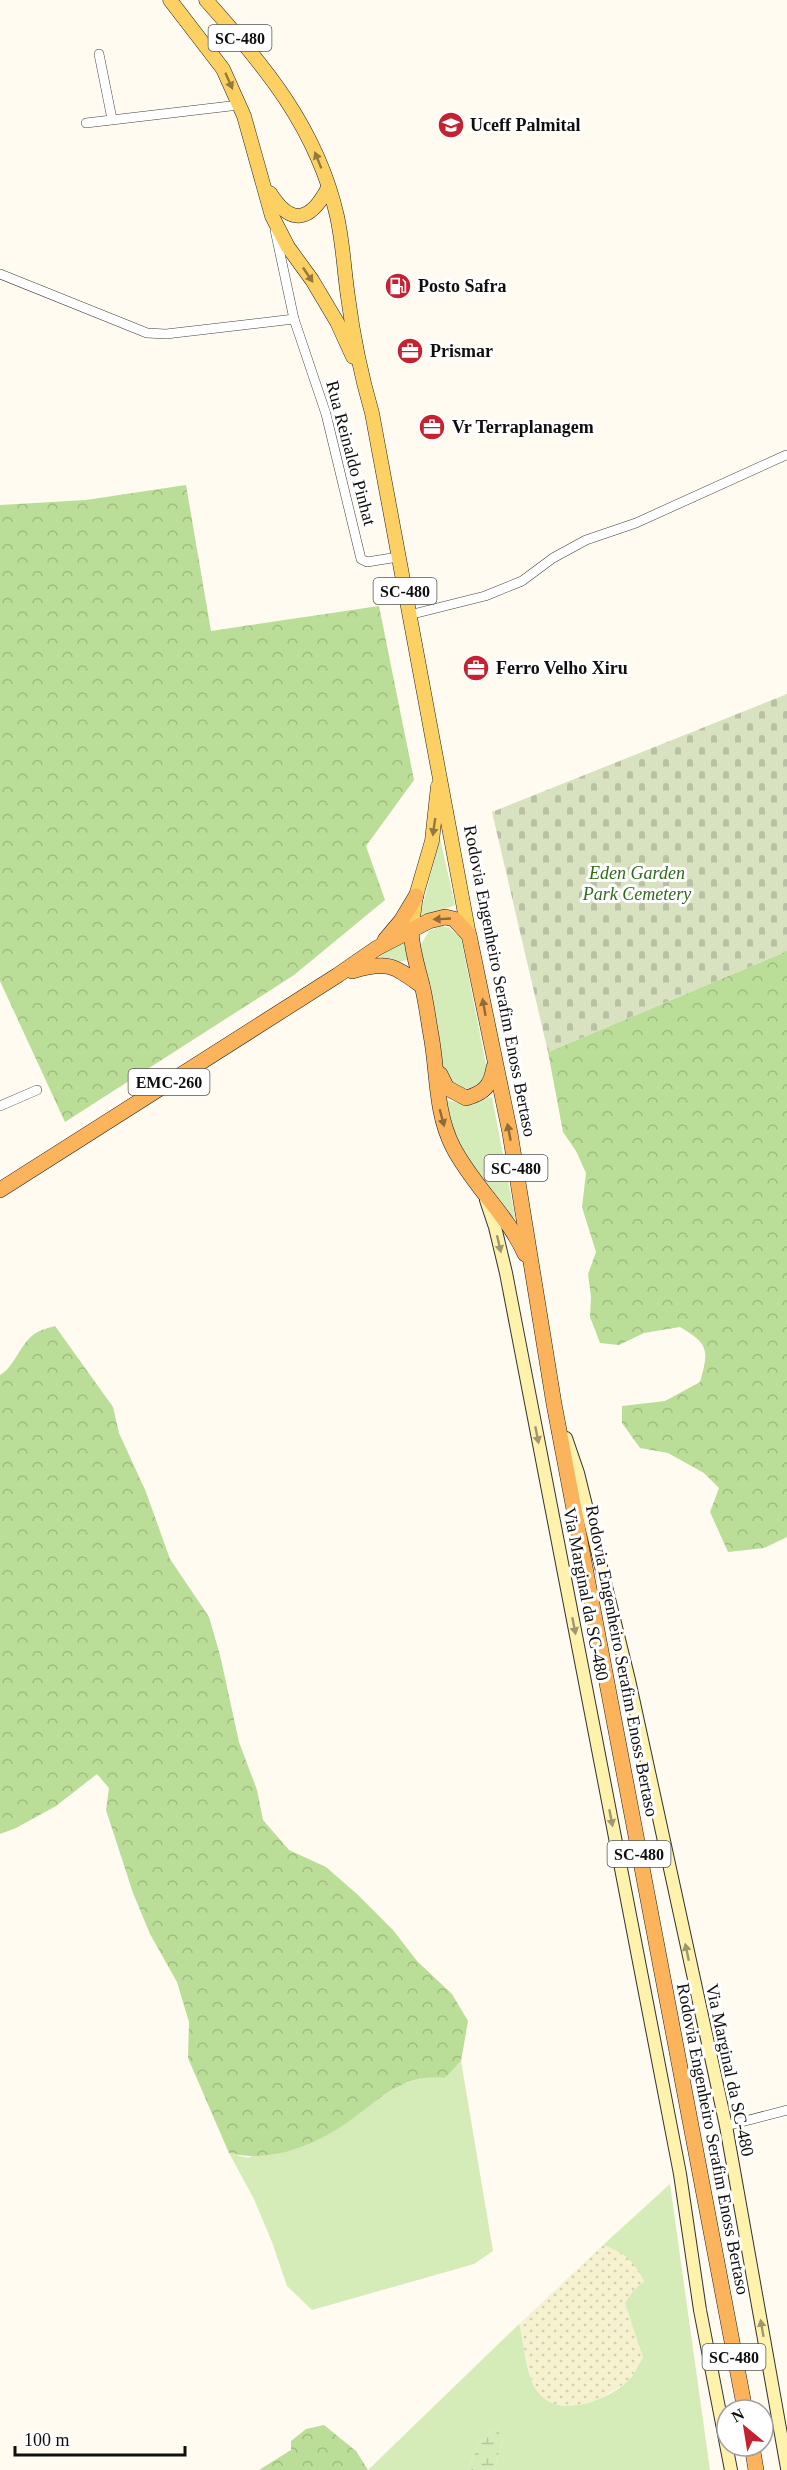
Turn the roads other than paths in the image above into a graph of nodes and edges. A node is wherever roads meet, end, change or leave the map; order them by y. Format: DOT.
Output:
graph roads {
  1 [pos="170,0"];
  2 [pos="206,0"];
  3 [pos="99,54"];
  4 [pos="239,105"];
  5 [pos="112,119"];
  6 [pos="86,123"];
  7 [pos="265,186"];
  8 [pos="328,188"];
  9 [pos="272,216"];
  10 [pos="0,274"];
  11 [pos="294,319"];
  12 [pos="362,378"];
  13 [pos="786,455"];
  14 [pos="398,557"];
  15 [pos="409,615"];
  16 [pos="439,769"];
  17 [pos="416,896"];
  18 [pos="411,931"];
  19 [pos="469,935"];
  20 [pos="377,948"];
  21 [pos="338,975"];
  22 [pos="422,986"];
  23 [pos="436,1060"];
  24 [pos="495,1064"];
  25 [pos="37,1090"];
  26 [pos="0,1106"];
  27 [pos="480,1188"];
  28 [pos="0,1190"];
  29 [pos="534,1273"];
  30 [pos="554,1404"];
  31 [pos="787,2110"];
  32 [pos="726,2126"];
  33 [pos="743,2398"];
  34 [pos="787,2468"];
  35 [pos="731,2470"];
  1 -- 4 [label="main road, Rodovia Engenheiro Serafim Enoss Bertaso, one-way"];
  8 -- 2 [label="main road, Rodovia Engenheiro Serafim Enoss Bertaso / SC-480, one-way"];
  3 -- 5 [label="street"];
  4 -- 5 [label="street"];
  4 -- 7 [label="main road, Rodovia Engenheiro Serafim Enoss Bertaso"];
  5 -- 6 [label="street"];
  7 -- 8 [label="main road"];
  7 -- 9 [label="main road, Rodovia Engenheiro Serafim Enoss Bertaso"];
  8 -- 12 [label="main road, Rodovia Engenheiro Serafim Enoss Bertaso / SC-480"];
  9 -- 11 [label="street"];
  9 -- 12 [label="main road, Rodovia Engenheiro Serafim Enoss Bertaso, one-way"];
  10 -- 11 [label="street"];
  11 -- 14 [label="street, Rua Reinaldo Pinhat"];
  12 -- 14 [label="main road, Rodovia Engenheiro Serafim Enoss Bertaso / SC-480"];
  13 -- 15 [label="street"];
  14 -- 15 [label="main road, Rodovia Engenheiro Serafim Enoss Bertaso / SC-480"];
  15 -- 16 [label="main road, Rodovia Engenheiro Serafim Enoss Bertaso / SC-480"];
  16 -- 17 [label="main road, Rodovia Engenheiro Serafim Enoss Bertaso / SC-480, one-way"];
  16 -- 19 [label="main road, Rodovia Engenheiro Serafim Enoss Bertaso / SC-480"];
  17 -- 18 [label="main road, Rodovia Engenheiro Serafim Enoss Bertaso / SC-480"];
  17 -- 20 [label="highway"];
  19 -- 18 [label="highway, EMC-260, one-way"];
  18 -- 20 [label="highway, EMC-260"];
  18 -- 22 [label="highway, SC-480"];
  24 -- 19 [label="highway, Rodovia Engenheiro Serafim Enoss Bertaso / SC-480, one-way"];
  20 -- 21 [label="highway, EMC-260"];
  21 -- 22 [label="highway, EMC-260"];
  21 -- 28 [label="highway, EMC-260"];
  22 -- 23 [label="highway, Rodovia Engenheiro Serafim Enoss Bertaso / SC-480"];
  23 -- 24 [label="highway"];
  23 -- 27 [label="highway, Rodovia Engenheiro Serafim Enoss Bertaso / SC-480, one-way"];
  29 -- 24 [label="highway, Rodovia Engenheiro Serafim Enoss Bertaso / SC-480, one-way"];
  25 -- 26 [label="street"];
  27 -- 29 [label="highway, Rodovia Engenheiro Serafim Enoss Bertaso / SC-480"];
  27 -- 35 [label="main road, Via Marginal da SC-480, one-way"];
  29 -- 30 [label="highway, Rodovia Engenheiro Serafim Enoss Bertaso / SC-480"];
  32 -- 30 [label="main road, Via Marginal da SC-480, one-way"];
  30 -- 33 [label="highway, Rodovia Engenheiro Serafim Enoss Bertaso / SC-480"];
  31 -- 32 [label="street"];
  34 -- 32 [label="main road, Via Marginal da SC-480, one-way"];
}
